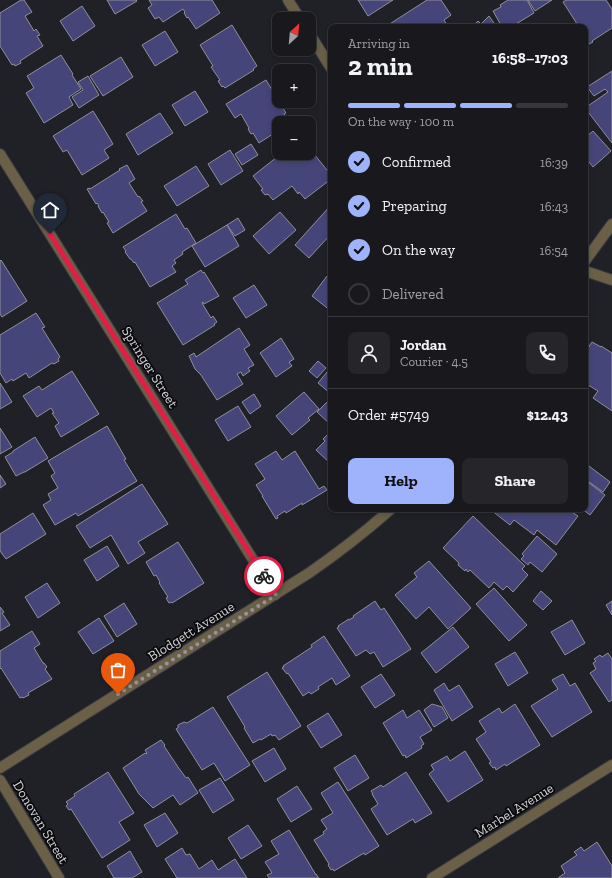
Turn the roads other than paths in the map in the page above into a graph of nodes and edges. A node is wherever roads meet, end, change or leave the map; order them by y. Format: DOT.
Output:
graph roads {
  1 [pos="288,0"];
  2 [pos="296,12"];
  3 [pos="316,44"];
  4 [pos="328,63"];
  5 [pos="0,154"];
  6 [pos="612,224"];
  7 [pos="588,257"];
  8 [pos="588,272"];
  9 [pos="612,280"];
  10 [pos="388,512"];
  11 [pos="276,595"];
  12 [pos="612,765"];
  13 [pos="0,768"];
  14 [pos="0,780"];
  15 [pos="59,878"];
  16 [pos="432,878"];
  1 -- 2 [label="street"];
  3 -- 4 [label="street"];
  5 -- 11 [label="street, Springer Street"];
  6 -- 7 [label="street"];
  8 -- 9 [label="street"];
  10 -- 11 [label="street, Blodgett Avenue"];
  11 -- 13 [label="street, Blodgett Avenue"];
  12 -- 16 [label="street, Marbel Avenue"];
  14 -- 15 [label="street, Donovan Street"];
}
